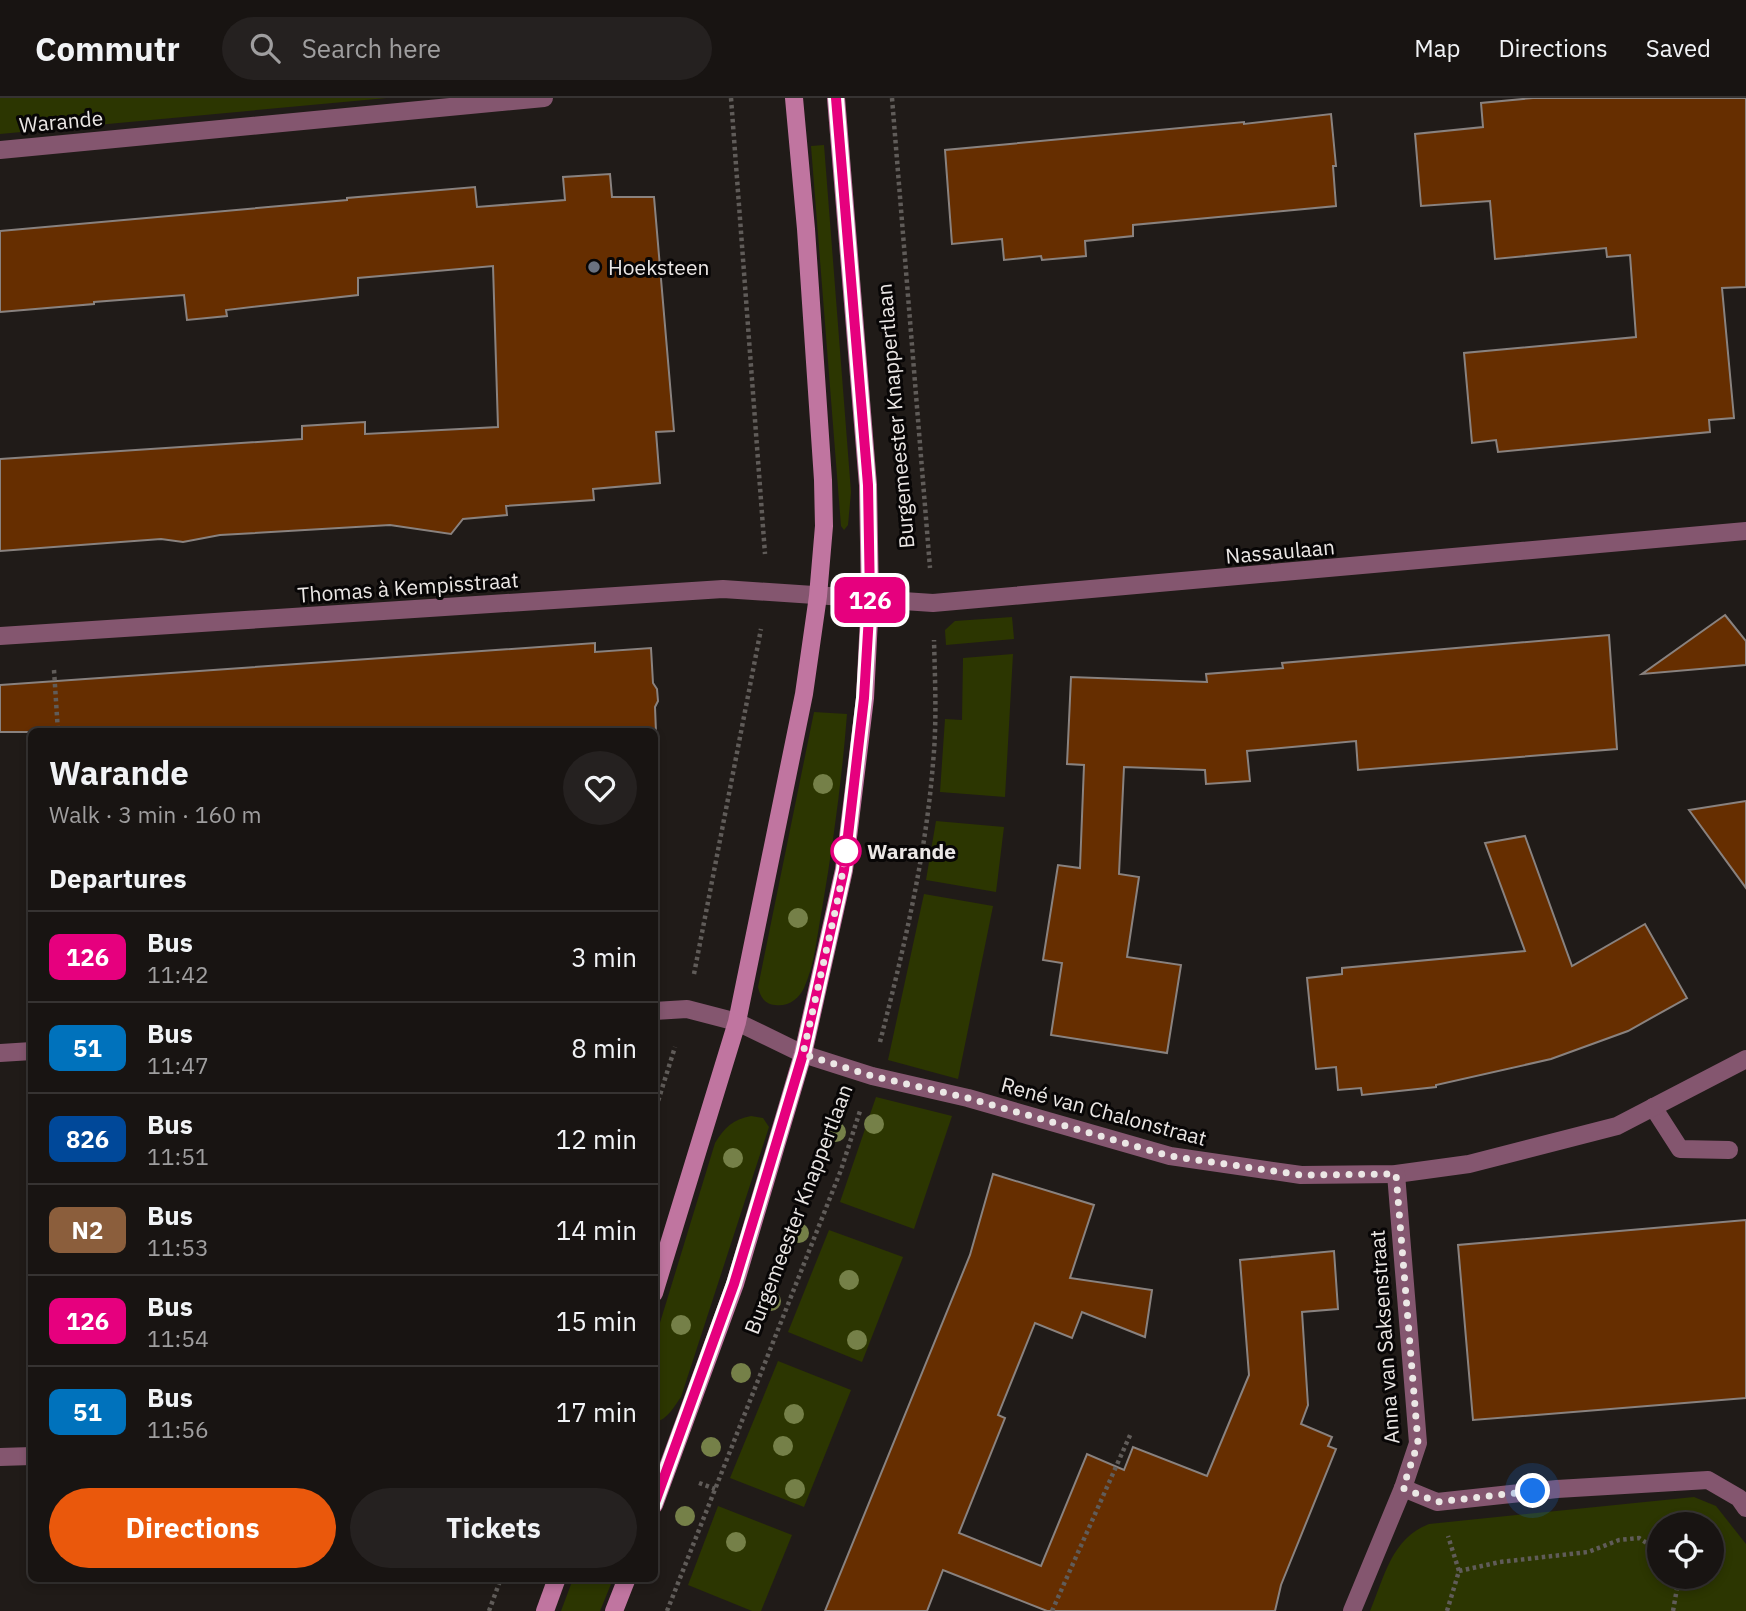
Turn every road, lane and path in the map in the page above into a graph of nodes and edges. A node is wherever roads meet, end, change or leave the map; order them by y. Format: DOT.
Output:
graph roads {
  1 [pos="544,98"];
  2 [pos="794,98"];
  3 [pos="836,98"];
  4 [pos="892,98"];
  5 [pos="0,150"];
  6 [pos="1746,531"];
  7 [pos="818,596"];
  8 [pos="870,599"];
  9 [pos="933,603"];
  10 [pos="51,633"];
  11 [pos="0,636"];
  12 [pos="58,728"];
  13 [pos="658,1011"];
  14 [pos="737,1022"];
  15 [pos="28,1051"];
  16 [pos="0,1053"];
  17 [pos="803,1054"];
  18 [pos="1746,1059"];
  19 [pos="872,1076"];
  20 [pos="1653,1107"];
  21 [pos="1730,1150"];
  22 [pos="1396,1174"];
  23 [pos="658,1280"];
  24 [pos="1131,1433"];
  25 [pos="28,1455"];
  26 [pos="0,1457"];
  27 [pos="661,1469"];
  28 [pos="1403,1488"];
  29 [pos="1437,1502"];
  30 [pos="1746,1508"];
  31 [pos="1647,1543"];
  32 [pos="1459,1571"];
  33 [pos="500,1582"];
  34 [pos="556,1582"];
  35 [pos="625,1582"];
  36 [pos="1677,1589"];
  37 [pos="489,1611"];
  38 [pos="545,1611"];
  39 [pos="614,1611"];
  40 [pos="667,1611"];
  41 [pos="1052,1611"];
  42 [pos="1352,1611"];
  43 [pos="1447,1611"];
  44 [pos="1673,1611"];
  1 -- 5 [label="street, Warande"];
  2 -- 7 [label="main road"];
  3 -- 8 [label="main road, Burgemeester Knappertlaan"];
  4 -- 9 [label="path, Burgemeester Knappertlaan"];
  6 -- 9 [label="street, Nassaulaan"];
  7 -- 8 [label="street, Nassaulaan"];
  7 -- 10 [label="street, Thomas à Kempisstraat"];
  7 -- 14 [label="main road"];
  8 -- 9 [label="street, Nassaulaan"];
  8 -- 17 [label="main road, Burgemeester Knappertlaan"];
  9 -- 19 [label="path, Burgemeester Knappertlaan"];
  10 -- 11 [label="street, Thomas à Kempisstraat"];
  10 -- 12 [label="path"];
  13 -- 14 [label="street, René van Chalonstraat"];
  14 -- 17 [label="street, René van Chalonstraat"];
  14 -- 23 [label="main road"];
  15 -- 16 [label="street"];
  17 -- 19 [label="street, René van Chalonstraat"];
  17 -- 27 [label="main road, Burgemeester Knappertlaan"];
  18 -- 20 [label="street, René van Chalonstraat"];
  19 -- 22 [label="street, René van Chalonstraat"];
  19 -- 40 [label="path, Burgemeester Knappertlaan"];
  20 -- 21 [label="street"];
  20 -- 22 [label="street, René van Chalonstraat"];
  22 -- 28 [label="street, Anna van Saksenstraat"];
  24 -- 41 [label="path"];
  25 -- 26 [label="street"];
  28 -- 29 [label="street"];
  28 -- 42 [label="street, Anna van Saksenstraat"];
  29 -- 30 [label="street"];
  29 -- 32 [label="path"];
  31 -- 32 [label="path"];
  32 -- 43 [label="path"];
  33 -- 37 [label="path"];
  34 -- 38 [label="main road"];
  35 -- 39 [label="main road"];
  36 -- 44 [label="path"];
}
